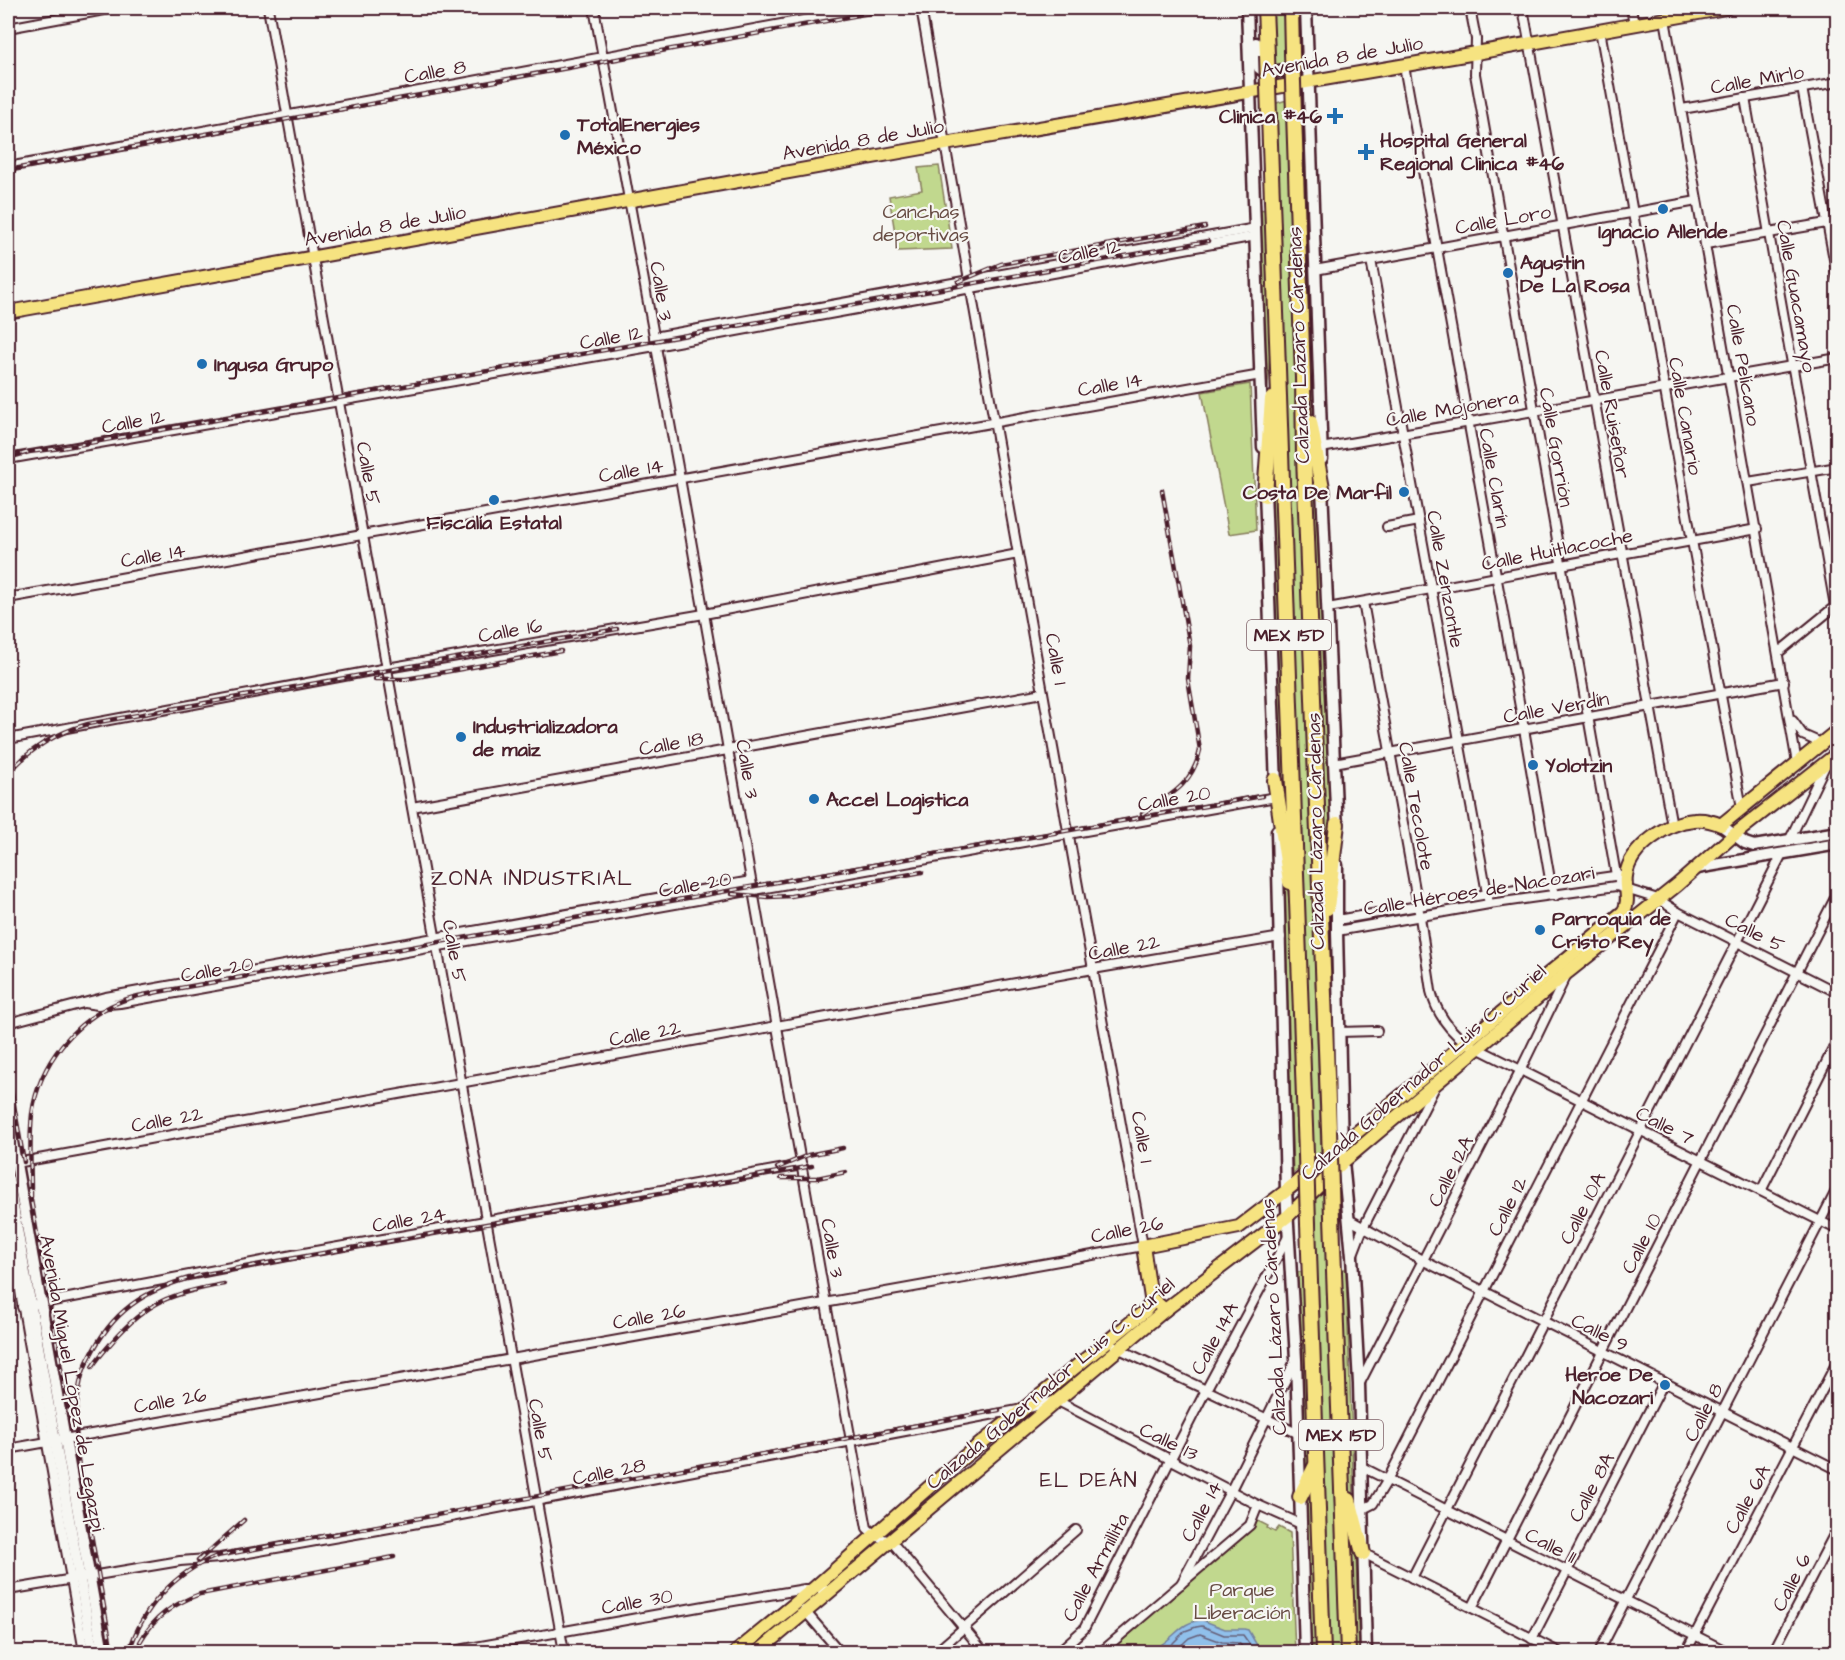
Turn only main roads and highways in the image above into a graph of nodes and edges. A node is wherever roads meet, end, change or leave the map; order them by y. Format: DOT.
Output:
graph roads {
  1 [pos="1249,8"];
  2 [pos="1265,8"];
  3 [pos="1290,8"];
  4 [pos="1306,8"];
  5 [pos="1726,8"];
  6 [pos="1308,54"];
  7 [pos="1309,82"];
  8 [pos="1251,92"];
  9 [pos="8,312"];
  10 [pos="1277,334"];
  11 [pos="1303,378"];
  12 [pos="1323,493"];
  13 [pos="1265,495"];
  14 [pos="1838,730"];
  15 [pos="1838,753"];
  16 [pos="1275,780"];
  17 [pos="1337,824"];
  18 [pos="1721,825"];
  19 [pos="1838,832"];
  20 [pos="1734,835"];
  21 [pos="1838,844"];
  22 [pos="1697,868"];
  23 [pos="1298,923"];
  24 [pos="1322,967"];
  25 [pos="8,1119"];
  26 [pos="1342,1144"];
  27 [pos="1343,1162"];
  28 [pos="8,1179"];
  29 [pos="1286,1191"];
  30 [pos="1288,1216"];
  31 [pos="1239,1227"];
  32 [pos="1143,1246"];
  33 [pos="1153,1301"];
  34 [pos="31,1305"];
  35 [pos="1165,1310"];
  36 [pos="1316,1465"];
  37 [pos="1342,1476"];
  38 [pos="1300,1497"];
  39 [pos="1363,1553"];
  40 [pos="80,1578"];
  41 [pos="802,1607"];
  42 [pos="93,1653"];
  43 [pos="103,1653"];
  44 [pos="736,1653"];
  45 [pos="758,1653"];
  46 [pos="1305,1653"];
  47 [pos="1323,1653"];
  48 [pos="1348,1653"];
  49 [pos="1366,1653"];
  1 -- 6 [label="main road"];
  1 -- 8 [label="main road, Calzada Lázaro Cárdenas"];
  2 -- 10 [label="highway, Calzada Lázaro Cárdenas / MEX 15D, bridge"];
  3 -- 11 [label="highway, Calzada Lázaro Cárdenas / MEX 15D, bridge"];
  4 -- 6 [label="main road, Calzada Lázaro Cárdenas"];
  5 -- 7 [label="main road, Avenida 8 de Julio"];
  6 -- 7 [label="main road, Calzada Lázaro Cárdenas"];
  7 -- 8 [label="main road, Avenida 8 de Julio"];
  7 -- 12 [label="main road, Calzada Lázaro Cárdenas"];
  8 -- 9 [label="main road, Avenida 8 de Julio"];
  8 -- 13 [label="main road, Calzada Lázaro Cárdenas"];
  10 -- 13 [label="highway"];
  10 -- 23 [label="highway, Calzada Lázaro Cárdenas / MEX 15D"];
  11 -- 12 [label="highway"];
  11 -- 24 [label="highway, Calzada Lázaro Cárdenas / MEX 15D"];
  12 -- 17 [label="main road, Calzada Lázaro Cárdenas"];
  13 -- 16 [label="main road, Calzada Lázaro Cárdenas"];
  14 -- 18 [label="main road"];
  15 -- 20 [label="main road, Calzada Gobernador Luis C. Curiel"];
  16 -- 23 [label="highway"];
  16 -- 29 [label="main road, Calzada Lázaro Cárdenas"];
  17 -- 24 [label="highway"];
  17 -- 26 [label="main road, Calzada Lázaro Cárdenas"];
  18 -- 20 [label="main road"];
  18 -- 26 [label="main road, Calzada Gobernador Luis C. Curiel"];
  19 -- 20 [label="main road"];
  20 -- 22 [label="main road, Calzada Gobernador Luis C. Curiel"];
  21 -- 22 [label="main road"];
  22 -- 27 [label="main road, Calzada Gobernador Luis C. Curiel"];
  23 -- 36 [label="highway, Calzada Lázaro Cárdenas / MEX 15D, bridge"];
  24 -- 37 [label="highway, Calzada Lázaro Cárdenas / MEX 15D, bridge"];
  25 -- 34 [label="main road, Avenida Miguel López de Legazpi"];
  26 -- 27 [label="main road, Calzada Lázaro Cárdenas"];
  26 -- 29 [label="main road, Calzada Gobernador Luis C. Curiel"];
  27 -- 30 [label="main road, Calzada Gobernador Luis C. Curiel"];
  27 -- 39 [label="main road, Calzada Lázaro Cárdenas"];
  28 -- 34 [label="main road, Avenida Miguel López de Legazpi"];
  29 -- 30 [label="main road, Calzada Lázaro Cárdenas"];
  29 -- 31 [label="main road, Calzada Gobernador Luis C. Curiel"];
  30 -- 35 [label="main road, Calzada Gobernador Luis C. Curiel"];
  30 -- 38 [label="main road, Calzada Lázaro Cárdenas"];
  31 -- 32 [label="main road, Calle 26"];
  32 -- 33 [label="main road, Calle 1"];
  33 -- 35 [label="main road"];
  33 -- 41 [label="main road, Calzada Gobernador Luis C. Curiel"];
  34 -- 40 [label="main road, Avenida Miguel López de Legazpi"];
  35 -- 41 [label="main road, Calzada Gobernador Luis C. Curiel"];
  36 -- 38 [label="highway"];
  36 -- 47 [label="highway, Calzada Lázaro Cárdenas / MEX 15D"];
  37 -- 39 [label="highway"];
  37 -- 48 [label="highway, Calzada Lázaro Cárdenas / MEX 15D"];
  38 -- 46 [label="main road, Calzada Lázaro Cárdenas"];
  39 -- 49 [label="main road, Calzada Lázaro Cárdenas"];
  40 -- 42 [label="main road, Avenida Miguel López de Legazpi"];
  40 -- 43 [label="main road, Avenida Miguel López de Legazpi"];
  41 -- 44 [label="main road, Calzada Gobernador Luis C. Curiel"];
  41 -- 45 [label="main road, Calzada Gobernador Luis C. Curiel"];
}
